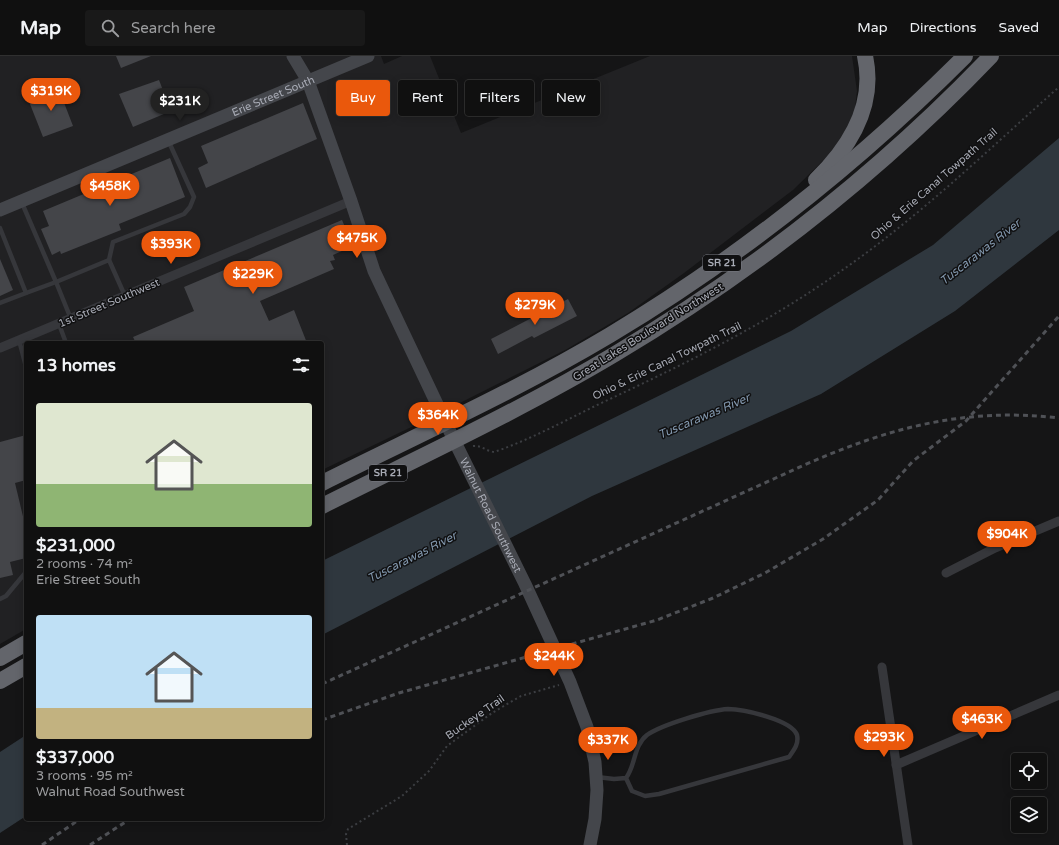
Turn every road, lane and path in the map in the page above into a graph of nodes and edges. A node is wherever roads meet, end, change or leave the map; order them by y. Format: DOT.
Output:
graph roads {
  1 [pos="293,56"];
  2 [pos="368,56"];
  3 [pos="865,56"];
  4 [pos="965,56"];
  5 [pos="991,56"];
  6 [pos="996,56"];
  7 [pos="969,79"];
  8 [pos="308,81"];
  9 [pos="1059,86"];
  10 [pos="168,140"];
  11 [pos="22,201"];
  12 [pos="351,201"];
  13 [pos="0,210"];
  14 [pos="0,228"];
  15 [pos="751,242"];
  16 [pos="109,260"];
  17 [pos="56,282"];
  18 [pos="26,293"];
  19 [pos="125,296"];
  20 [pos="0,303"];
  21 [pos="71,319"];
  22 [pos="59,324"];
  23 [pos="19,340"];
  24 [pos="65,341"];
  25 [pos="0,348"];
  26 [pos="24,359"];
  27 [pos="445,422"];
  28 [pos="454,440"];
  29 [pos="473,446"];
  30 [pos="324,482"];
  31 [pos="324,505"];
  32 [pos="1059,521"];
  33 [pos="946,573"];
  34 [pos="24,574"];
  35 [pos="0,599"];
  36 [pos="24,644"];
  37 [pos="0,658"];
  38 [pos="24,667"];
  39 [pos="882,667"];
  40 [pos="0,681"];
  41 [pos="560,685"];
  42 [pos="1059,695"];
  43 [pos="896,766"];
  44 [pos="597,776"];
  45 [pos="626,778"];
  46 [pos="347,845"];
  47 [pos="590,845"];
  48 [pos="908,845"];
  1 -- 8 [label="main road, Walnut Road Southwest"];
  2 -- 8 [label="main road, Erie Street South"];
  3 -- 15 [label="highway"];
  4 -- 15 [label="highway, Great Lakes Boulevard Northwest / SR 21"];
  5 -- 7 [label="highway, Great Lakes Boulevard Northwest / SR 21"];
  6 -- 7 [label="highway"];
  7 -- 28 [label="highway, Great Lakes Boulevard Northwest / SR 21"];
  8 -- 10 [label="main road, Erie Street South"];
  8 -- 12 [label="main road, Walnut Road Southwest"];
  9 -- 29 [label="path, Ohio & Erie Canal Towpath Trail"];
  10 -- 11 [label="main road, Erie Street South"];
  10 -- 16 [label="lane"];
  11 -- 13 [label="main road, Erie Street South"];
  11 -- 17 [label="lane"];
  12 -- 19 [label="street, 1st Street Southwest"];
  12 -- 27 [label="main road, Walnut Road Southwest"];
  14 -- 18 [label="lane"];
  15 -- 27 [label="highway, Great Lakes Boulevard Northwest / SR 21"];
  16 -- 17 [label="lane"];
  16 -- 19 [label="lane"];
  17 -- 18 [label="lane"];
  17 -- 21 [label="lane"];
  18 -- 20 [label="lane"];
  19 -- 21 [label="street, 1st Street Southwest"];
  21 -- 22 [label="street, 1st Street Southwest"];
  22 -- 23 [label="street, 1st Street Southwest"];
  22 -- 24 [label="lane"];
  23 -- 25 [label="street, 1st Street Southwest"];
  23 -- 26 [label="lane"];
  27 -- 28 [label="main road, Walnut Road Southwest"];
  27 -- 30 [label="highway, Great Lakes Boulevard Northwest / SR 21"];
  28 -- 31 [label="highway, Great Lakes Boulevard Northwest / SR 21"];
  28 -- 44 [label="main road, Walnut Road Southwest"];
  32 -- 33 [label="street"];
  34 -- 35 [label="lane"];
  36 -- 37 [label="highway"];
  38 -- 40 [label="highway"];
  39 -- 43 [label="street"];
  41 -- 46 [label="path, Buckeye Trail"];
  42 -- 43 [label="street"];
  43 -- 48 [label="street"];
  44 -- 45 [label="lane"];
  44 -- 47 [label="main road, Walnut Road Southwest"];
  45 -- 45 [label="lane"];
}
